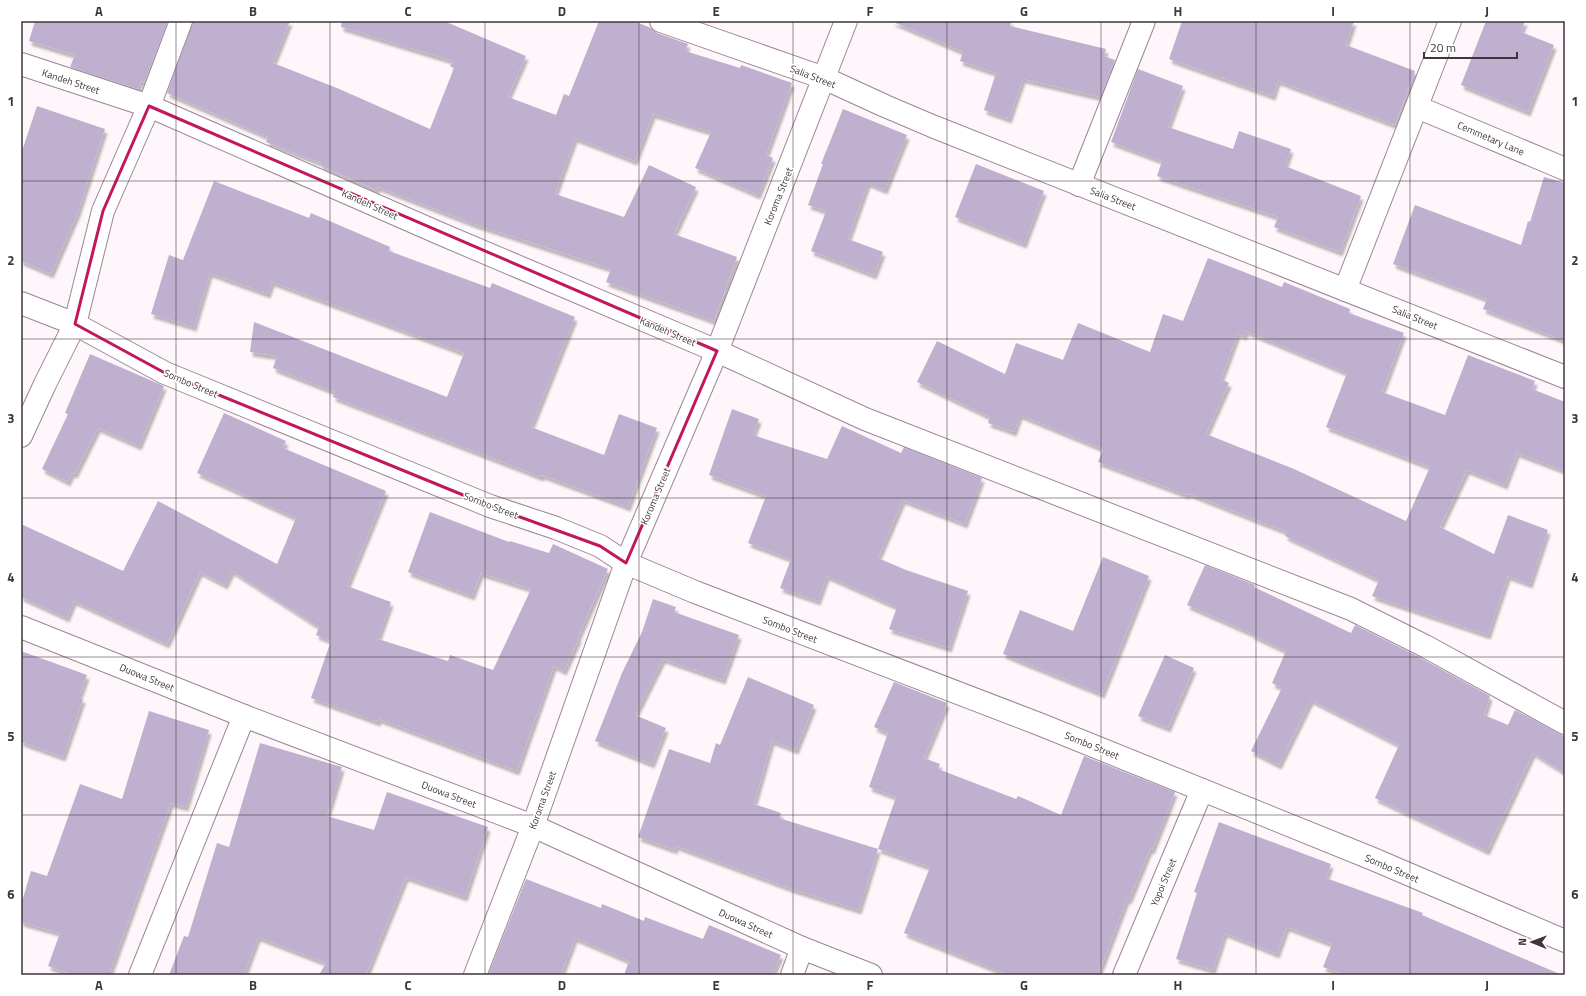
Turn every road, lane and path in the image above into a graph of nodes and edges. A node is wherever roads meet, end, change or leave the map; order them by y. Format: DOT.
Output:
graph roads {
  1 [pos="181,21"];
  2 [pos="661,21"];
  3 [pos="846,21"];
  4 [pos="1144,21"];
  5 [pos="1450,21"];
  6 [pos="21,64"];
  7 [pos="824,78"];
  8 [pos="149,106"];
  9 [pos="1417,107"];
  10 [pos="1565,169"];
  11 [pos="1079,185"];
  12 [pos="1345,290"];
  13 [pos="21,303"];
  14 [pos="75,324"];
  15 [pos="716,351"];
  16 [pos="1565,377"];
  17 [pos="21,436"];
  18 [pos="626,563"];
  19 [pos="21,627"];
  20 [pos="244,716"];
  21 [pos="1565,723"];
  22 [pos="1202,790"];
  23 [pos="533,826"];
  24 [pos="1565,941"];
  25 [pos="802,948"];
  26 [pos="140,975"];
  27 [pos="475,975"];
  28 [pos="792,975"];
  29 [pos="871,975"];
  30 [pos="1124,975"];
  1 -- 8 [label="street"];
  2 -- 7 [label="street, Salia Street"];
  3 -- 7 [label="street, Koroma Street"];
  4 -- 11 [label="street"];
  5 -- 9 [label="street"];
  6 -- 8 [label="street, Kandeh Street"];
  7 -- 11 [label="street, Salia Street"];
  7 -- 15 [label="street, Koroma Street"];
  8 -- 14 [label="street"];
  8 -- 15 [label="street, Kandeh Street"];
  9 -- 10 [label="street, Cemmetary Lane"];
  9 -- 12 [label="street"];
  11 -- 12 [label="street, Salia Street"];
  12 -- 16 [label="street, Salia Street"];
  13 -- 14 [label="street, Sombo Street"];
  14 -- 17 [label="street"];
  14 -- 18 [label="street, Sombo Street"];
  15 -- 18 [label="street, Koroma Street"];
  15 -- 21 [label="street, Kandeh Street"];
  18 -- 22 [label="street, Sombo Street"];
  18 -- 23 [label="street, Koroma Street"];
  19 -- 20 [label="street, Duowa Street"];
  20 -- 23 [label="street, Duowa Street"];
  20 -- 26 [label="street"];
  22 -- 24 [label="street, Sombo Street"];
  22 -- 30 [label="street, Yopoi Street"];
  23 -- 25 [label="street, Duowa Street"];
  23 -- 27 [label="street, Koroma Street"];
  25 -- 28 [label="street"];
  25 -- 29 [label="street, Duowa Street"];
}
